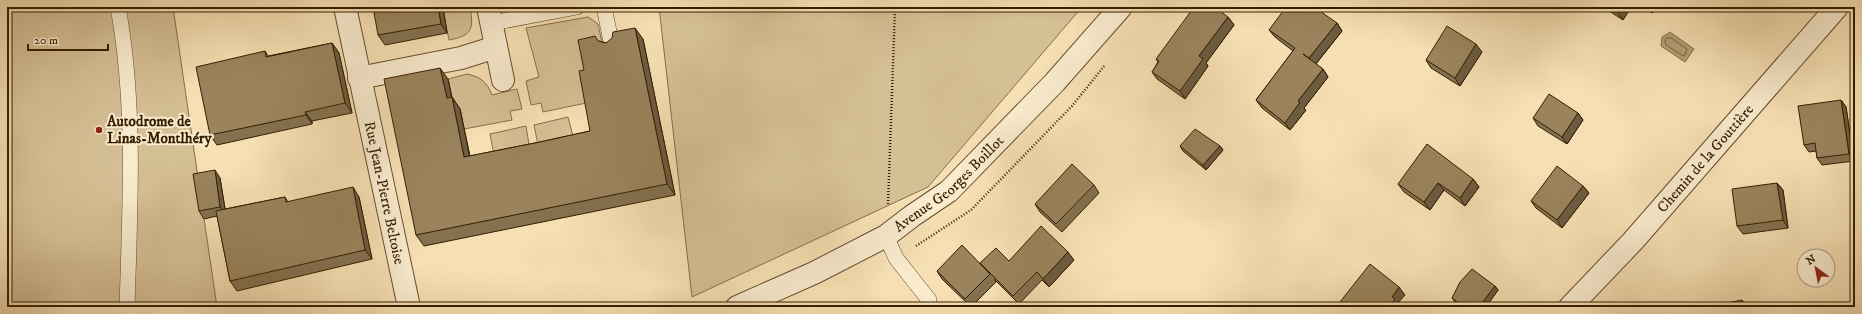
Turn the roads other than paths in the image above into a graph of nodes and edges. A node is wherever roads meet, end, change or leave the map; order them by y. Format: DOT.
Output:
graph roads {
  1 [pos="118,7"];
  2 [pos="345,7"];
  3 [pos="577,7"];
  4 [pos="604,7"];
  5 [pos="1121,7"];
  6 [pos="1837,7"];
  7 [pos="490,15"];
  8 [pos="612,46"];
  9 [pos="496,47"];
  10 [pos="359,78"];
  11 [pos="503,80"];
  12 [pos="886,236"];
  13 [pos="929,300"];
  14 [pos="127,307"];
  15 [pos="409,307"];
  16 [pos="737,307"];
  17 [pos="1570,307"];
  1 -- 14 [label="lane"];
  2 -- 10 [label="street, Rue Jean-Pierre Beltoise"];
  3 -- 7 [label="lane"];
  4 -- 8 [label="lane"];
  5 -- 12 [label="street, Avenue Georges Boillot"];
  6 -- 17 [label="street, Chemin de la Gouttière"];
  7 -- 9 [label="street"];
  9 -- 10 [label="street"];
  9 -- 11 [label="street"];
  10 -- 15 [label="street, Rue Jean-Pierre Beltoise"];
  12 -- 13 [label="lane"];
  12 -- 16 [label="street, Avenue Georges Boillot"];
}
